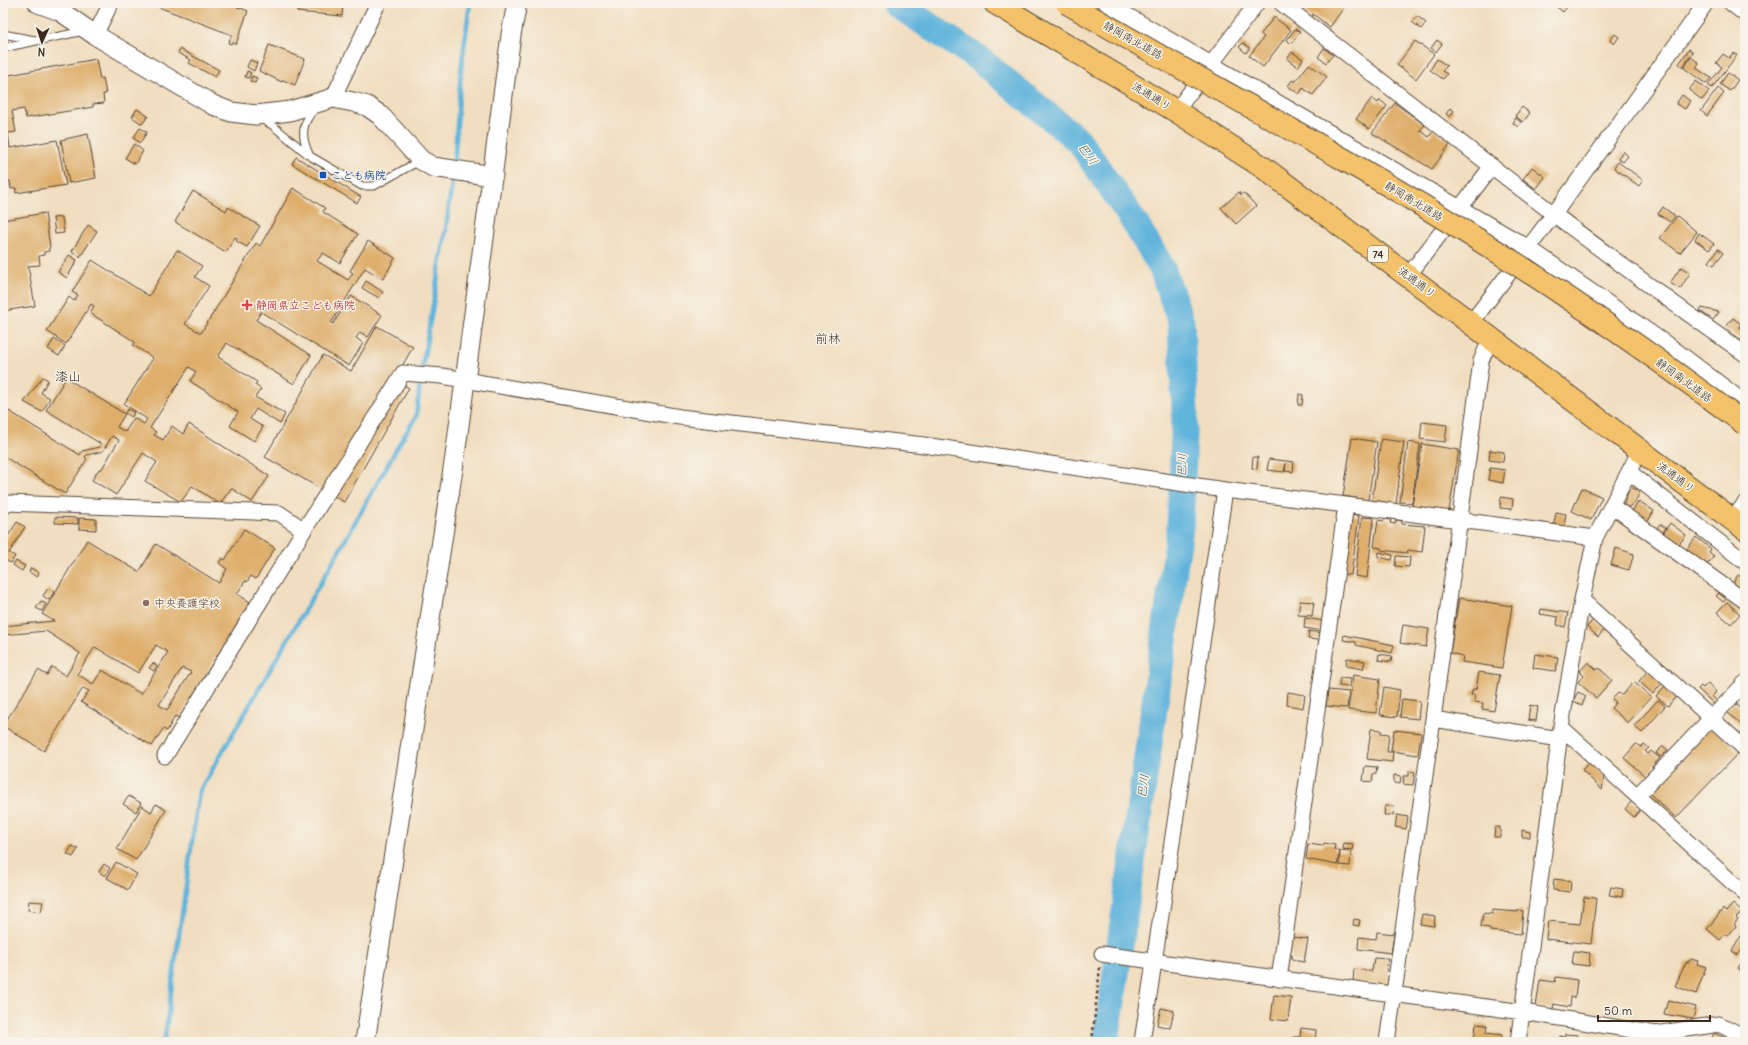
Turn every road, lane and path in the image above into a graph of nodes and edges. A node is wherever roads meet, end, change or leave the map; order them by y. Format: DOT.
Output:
graph roads {
  1 [pos="38,3"];
  2 [pos="111,3"];
  3 [pos="378,3"];
  4 [pos="517,3"];
  5 [pos="995,3"];
  6 [pos="1068,3"];
  7 [pos="1083,3"];
  8 [pos="1106,3"];
  9 [pos="1257,3"];
  10 [pos="1281,3"];
  11 [pos="1706,3"];
  12 [pos="1731,3"];
  13 [pos="1745,14"];
  14 [pos="92,32"];
  15 [pos="3,34"];
  16 [pos="39,41"];
  17 [pos="3,48"];
  18 [pos="1211,64"];
  19 [pos="327,100"];
  20 [pos="1176,111"];
  21 [pos="256,115"];
  22 [pos="310,156"];
  23 [pos="427,164"];
  24 [pos="1492,166"];
  25 [pos="493,176"];
  26 [pos="1461,208"];
  27 [pos="1554,214"];
  28 [pos="1529,248"];
  29 [pos="1408,276"];
  30 [pos="1470,323"];
  31 [pos="1491,337"];
  32 [pos="1745,354"];
  33 [pos="465,380"];
  34 [pos="1745,403"];
  35 [pos="1745,414"];
  36 [pos="1745,424"];
  37 [pos="1640,450"];
  38 [pos="1629,472"];
  39 [pos="1225,490"];
  40 [pos="1346,505"];
  41 [pos="1612,506"];
  42 [pos="3,508"];
  43 [pos="1741,517"];
  44 [pos="1460,520"];
  45 [pos="304,530"];
  46 [pos="1595,538"];
  47 [pos="1745,562"];
  48 [pos="1582,600"];
  49 [pos="1745,601"];
  50 [pos="1745,683"];
  51 [pos="1712,718"];
  52 [pos="1433,719"];
  53 [pos="1561,733"];
  54 [pos="1745,749"];
  55 [pos="165,756"];
  56 [pos="1637,796"];
  57 [pos="1745,894"];
  58 [pos="1102,954"];
  59 [pos="1155,962"];
  60 [pos="1279,979"];
  61 [pos="1393,995"];
  62 [pos="1523,1012"];
  63 [pos="1745,1037"];
  64 [pos="365,1042"];
  65 [pos="1092,1042"];
  66 [pos="1142,1042"];
  67 [pos="1387,1042"];
  68 [pos="1518,1042"];
  1 -- 14 [label="street"];
  2 -- 14 [label="street"];
  3 -- 19 [label="street"];
  4 -- 25 [label="street"];
  5 -- 20 [label="main road, 流通通り / 74"];
  6 -- 36 [label="main road, 静岡南北道路, bridge"];
  7 -- 35 [label="main road, 静岡南北道路"];
  8 -- 18 [label="street"];
  9 -- 18 [label="street"];
  10 -- 24 [label="street"];
  11 -- 27 [label="street"];
  12 -- 13 [label="street"];
  14 -- 16 [label="lane"];
  14 -- 21 [label="street"];
  15 -- 16 [label="lane"];
  16 -- 17 [label="lane"];
  18 -- 20 [label="street"];
  18 -- 26 [label="street"];
  19 -- 21 [label="street"];
  19 -- 22 [label="lane"];
  19 -- 23 [label="street"];
  20 -- 29 [label="main road, 流通通り / 74"];
  21 -- 22 [label="lane"];
  22 -- 23 [label="lane"];
  23 -- 25 [label="street"];
  24 -- 26 [label="street"];
  24 -- 27 [label="street"];
  25 -- 33 [label="street"];
  26 -- 28 [label="street"];
  26 -- 29 [label="street"];
  27 -- 28 [label="street"];
  27 -- 32 [label="street"];
  28 -- 30 [label="street"];
  28 -- 34 [label="street"];
  29 -- 30 [label="main road, 流通通り / 74"];
  30 -- 31 [label="main road, 流通通り / 74"];
  31 -- 37 [label="main road, 流通通り / 74"];
  31 -- 44 [label="street"];
  33 -- 39 [label="street"];
  33 -- 45 [label="street"];
  33 -- 64 [label="street"];
  37 -- 38 [label="street"];
  37 -- 43 [label="main road, 流通通り / 74"];
  38 -- 41 [label="street"];
  38 -- 47 [label="street"];
  39 -- 40 [label="street"];
  39 -- 59 [label="street"];
  40 -- 44 [label="street"];
  40 -- 60 [label="street"];
  41 -- 46 [label="street"];
  41 -- 49 [label="street"];
  42 -- 45 [label="street"];
  44 -- 46 [label="street"];
  44 -- 52 [label="street"];
  45 -- 55 [label="street"];
  46 -- 48 [label="street"];
  48 -- 51 [label="street"];
  48 -- 53 [label="street"];
  50 -- 51 [label="street"];
  51 -- 54 [label="street"];
  51 -- 56 [label="street"];
  52 -- 53 [label="street"];
  52 -- 61 [label="street"];
  53 -- 56 [label="street"];
  53 -- 62 [label="street"];
  56 -- 57 [label="street"];
  58 -- 59 [label="street"];
  58 -- 65 [label="path"];
  59 -- 60 [label="street"];
  59 -- 66 [label="street"];
  60 -- 61 [label="street"];
  61 -- 62 [label="street"];
  61 -- 67 [label="street"];
  62 -- 63 [label="street"];
  62 -- 68 [label="street"];
}
